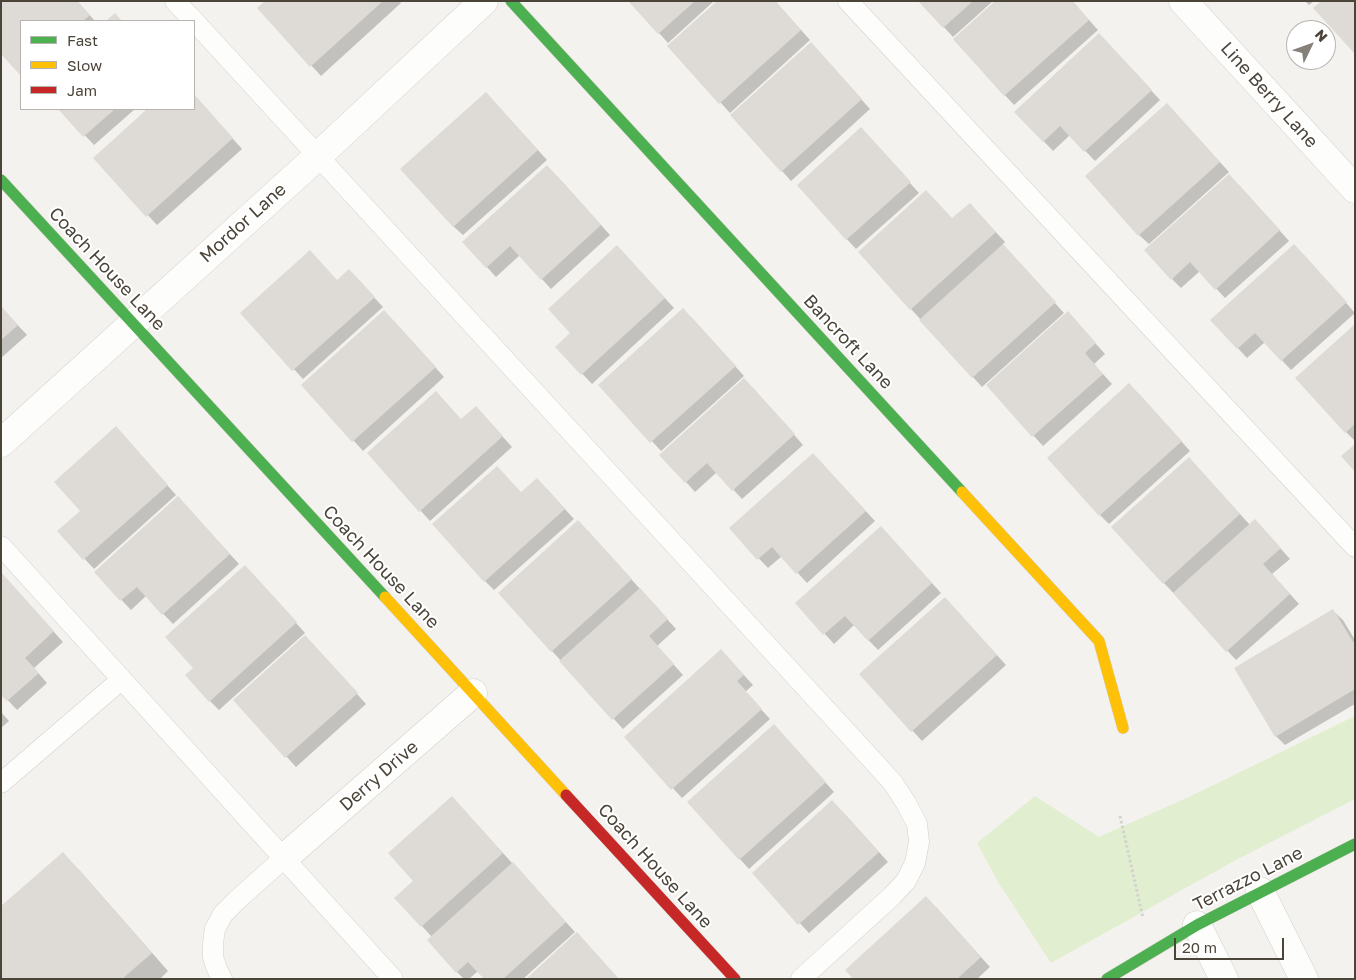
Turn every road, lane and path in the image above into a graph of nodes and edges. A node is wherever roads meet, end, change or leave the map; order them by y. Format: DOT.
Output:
graph roads {
  1 [pos="175,1"];
  2 [pos="484,1"];
  3 [pos="511,1"];
  4 [pos="848,1"];
  5 [pos="1183,1"];
  6 [pos="193,20"];
  7 [pos="195,22"];
  8 [pos="318,156"];
  9 [pos="1,180"];
  10 [pos="1355,189"];
  11 [pos="133,322"];
  12 [pos="1,443"];
  13 [pos="1,546"];
  14 [pos="1355,547"];
  15 [pos="121,680"];
  16 [pos="473,693"];
  17 [pos="1123,728"];
  18 [pos="1,783"];
  19 [pos="1120,816"];
  20 [pos="1355,844"];
  21 [pos="284,858"];
  22 [pos="1260,891"];
  23 [pos="1144,921"];
  24 [pos="1197,925"];
  25 [pos="222,979"];
  26 [pos="393,979"];
  27 [pos="735,979"];
  28 [pos="801,979"];
  29 [pos="1106,979"];
  30 [pos="1224,979"];
  31 [pos="1304,979"];
  1 -- 6 [label="lane"];
  2 -- 8 [label="street, Mordor Lane"];
  3 -- 17 [label="street, Bancroft Lane"];
  4 -- 14 [label="lane"];
  5 -- 10 [label="street, Line Berry Lane"];
  7 -- 8 [label="lane"];
  8 -- 11 [label="street, Mordor Lane"];
  8 -- 28 [label="lane"];
  9 -- 11 [label="street, Coach House Lane"];
  11 -- 12 [label="street, Mordor Lane"];
  11 -- 16 [label="street, Coach House Lane"];
  13 -- 15 [label="lane"];
  15 -- 18 [label="lane"];
  15 -- 21 [label="lane"];
  16 -- 21 [label="street, Derry Drive"];
  16 -- 27 [label="street, Coach House Lane"];
  19 -- 23 [label="path"];
  20 -- 22 [label="street, Terrazzo Lane"];
  21 -- 25 [label="lane"];
  21 -- 26 [label="lane"];
  22 -- 24 [label="street, Terrazzo Lane"];
  22 -- 31 [label="street"];
  24 -- 29 [label="street, Terrazzo Lane"];
  24 -- 30 [label="street"];
}
